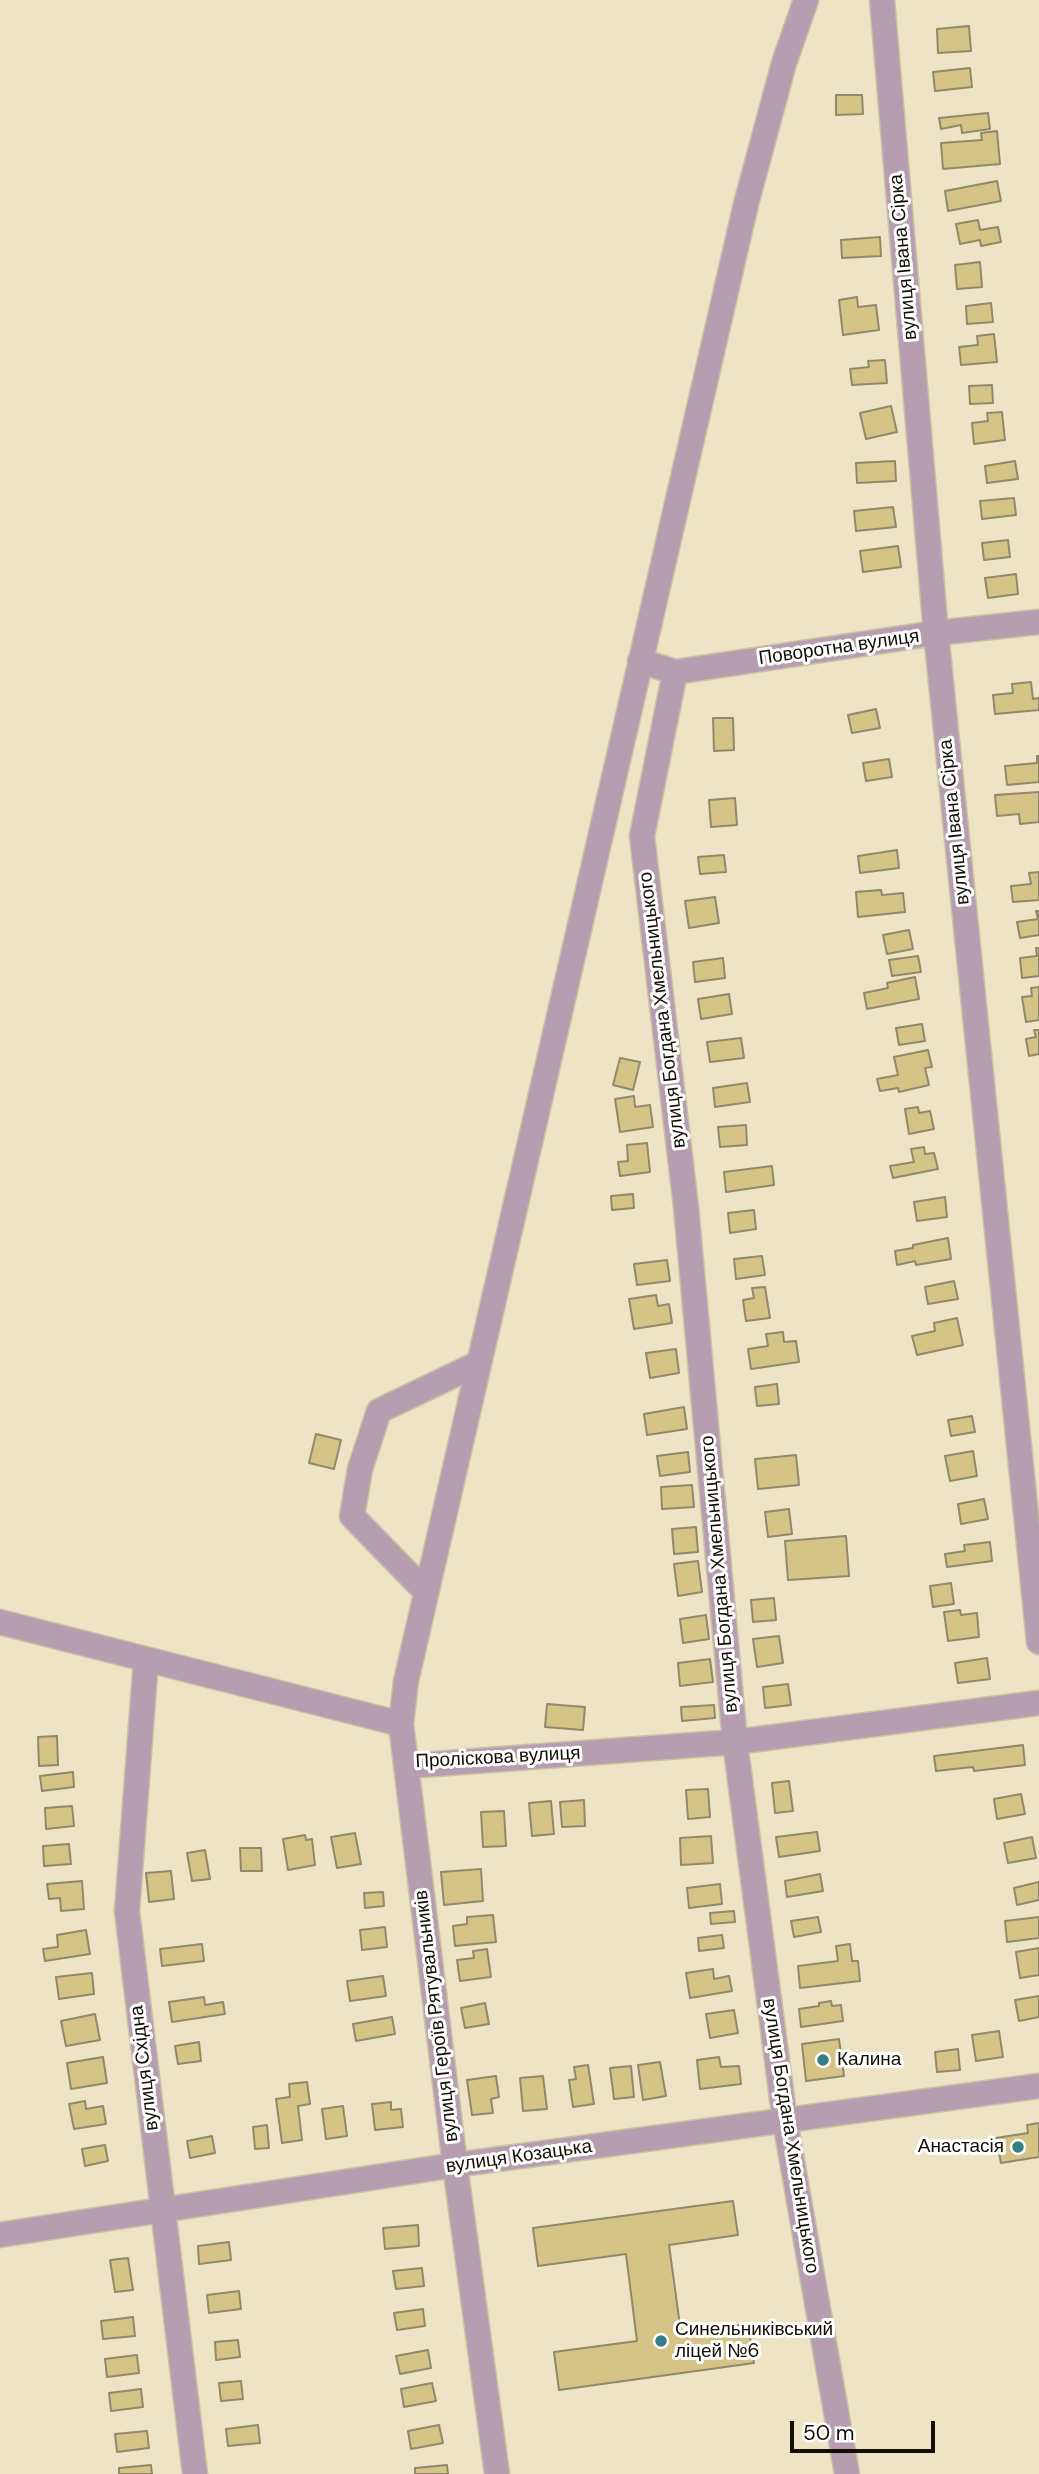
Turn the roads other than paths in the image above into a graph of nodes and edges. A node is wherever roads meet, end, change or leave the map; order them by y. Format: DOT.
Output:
graph roads {
  1 [pos="806,0"];
  2 [pos="886,0"];
  3 [pos="1039,622"];
  4 [pos="936,633"];
  5 [pos="640,662"];
  6 [pos="675,672"];
  7 [pos="477,1364"];
  8 [pos="425,1591"];
  9 [pos="0,1622"];
  10 [pos="1039,1642"];
  11 [pos="146,1660"];
  12 [pos="1039,1703"];
  13 [pos="401,1724"];
  14 [pos="735,1742"];
  15 [pos="407,1766"];
  16 [pos="1039,2086"];
  17 [pos="785,2121"];
  18 [pos="455,2165"];
  19 [pos="162,2210"];
  20 [pos="0,2235"];
  21 [pos="195,2474"];
  22 [pos="497,2474"];
  23 [pos="847,2474"];
  1 -- 5 [label="street, Проліскова вулиця"];
  2 -- 4 [label="street, вулиця Івана Сірка"];
  3 -- 4 [label="street, Поворотна вулиця"];
  4 -- 6 [label="street, Поворотна вулиця"];
  4 -- 10 [label="street, вулиця Івана Сірка"];
  5 -- 6 [label="street, Поворотна вулиця"];
  5 -- 7 [label="street, Проліскова вулиця"];
  6 -- 14 [label="street, вулиця Богдана Хмельницького"];
  7 -- 8 [label="street, Проліскова вулиця"];
  7 -- 8 [label="street"];
  8 -- 13 [label="street, Проліскова вулиця"];
  9 -- 11 [label="street"];
  11 -- 13 [label="street"];
  11 -- 19 [label="street, вулиця Східна"];
  12 -- 14 [label="street, Проліскова вулиця"];
  13 -- 15 [label="street, Проліскова вулиця"];
  14 -- 15 [label="street, Проліскова вулиця"];
  14 -- 17 [label="street, вулиця Богдана Хмельницького"];
  15 -- 18 [label="street, вулиця Героїв Рятувальників"];
  16 -- 17 [label="street, вулиця Козацька"];
  17 -- 18 [label="street, вулиця Козацька"];
  17 -- 23 [label="street, вулиця Богдана Хмельницького"];
  18 -- 19 [label="street, вулиця Козацька"];
  18 -- 22 [label="street, вулиця Героїв Рятувальників"];
  19 -- 20 [label="street, вулиця Козацька"];
  19 -- 21 [label="street, вулиця Східна"];
}
